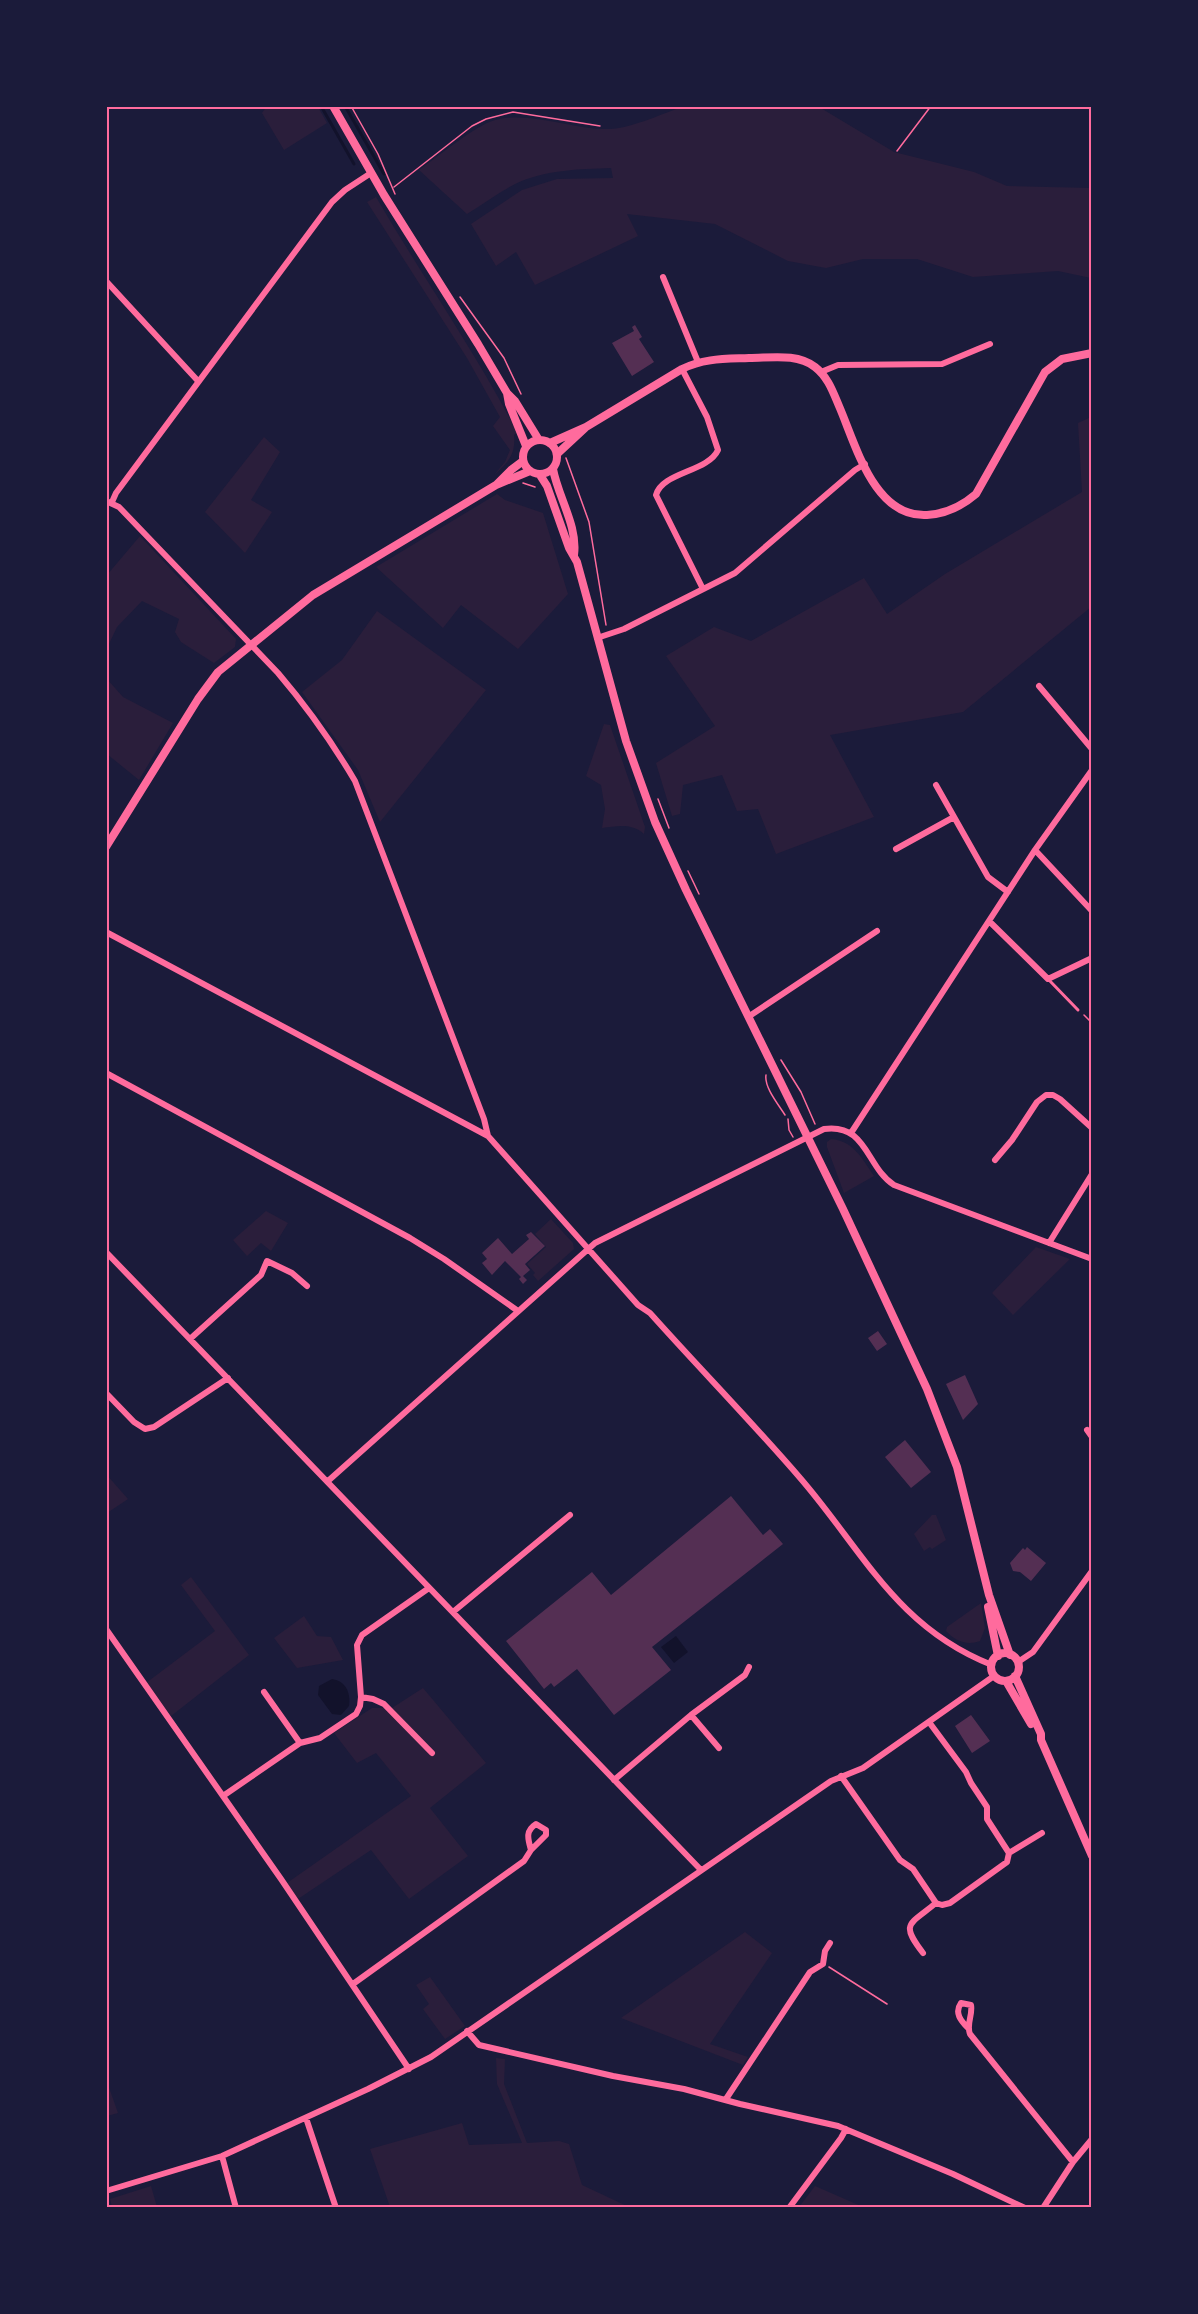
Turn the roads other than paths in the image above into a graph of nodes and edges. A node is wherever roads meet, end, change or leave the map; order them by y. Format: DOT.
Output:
graph roads {
  1 [pos="333,106"];
  2 [pos="371,173"];
  3 [pos="663,277"];
  4 [pos="106,281"];
  5 [pos="990,344"];
  6 [pos="1092,353"];
  7 [pos="698,362"];
  8 [pos="682,369"];
  9 [pos="821,372"];
  10 [pos="198,381"];
  11 [pos="507,393"];
  12 [pos="586,427"];
  13 [pos="539,440"];
  14 [pos="550,443"];
  15 [pos="526,446"];
  16 [pos="557,454"];
  17 [pos="523,461"];
  18 [pos="865,464"];
  19 [pos="553,469"];
  20 [pos="530,471"];
  21 [pos="540,475"];
  22 [pos="496,485"];
  23 [pos="109,501"];
  24 [pos="574,555"];
  25 [pos="703,589"];
  26 [pos="597,638"];
  27 [pos="250,645"];
  28 [pos="1039,686"];
  29 [pos="1092,749"];
  30 [pos="1092,770"];
  31 [pos="936,785"];
  32 [pos="954,817"];
  33 [pos="106,847"];
  34 [pos="896,849"];
  35 [pos="1035,850"];
  36 [pos="1008,892"];
  37 [pos="1092,911"];
  38 [pos="990,922"];
  39 [pos="877,931"];
  40 [pos="106,932"];
  41 [pos="1092,958"];
  42 [pos="1048,979"];
  43 [pos="1078,1010"];
  44 [pos="748,1017"];
  45 [pos="106,1073"];
  46 [pos="1092,1128"];
  47 [pos="851,1133"];
  48 [pos="488,1136"];
  49 [pos="807,1137"];
  50 [pos="995,1161"];
  51 [pos="1092,1174"];
  52 [pos="1049,1243"];
  53 [pos="588,1249"];
  54 [pos="106,1252"];
  55 [pos="1092,1259"];
  56 [pos="307,1286"];
  57 [pos="518,1311"];
  58 [pos="190,1339"];
  59 [pos="228,1378"];
  60 [pos="106,1393"];
  61 [pos="1087,1430"];
  62 [pos="1092,1437"];
  63 [pos="328,1481"];
  64 [pos="570,1515"];
  65 [pos="1092,1571"];
  66 [pos="429,1588"];
  67 [pos="989,1595"];
  68 [pos="453,1612"];
  69 [pos="106,1629"];
  70 [pos="1010,1655"];
  71 [pos="998,1656"];
  72 [pos="1018,1662"];
  73 [pos="992,1665"];
  74 [pos="749,1667"];
  75 [pos="994,1676"];
  76 [pos="1015,1676"];
  77 [pos="1006,1681"];
  78 [pos="264,1692"];
  79 [pos="361,1697"];
  80 [pos="691,1715"];
  81 [pos="929,1722"];
  82 [pos="1041,1740"];
  83 [pos="300,1743"];
  84 [pos="719,1748"];
  85 [pos="432,1753"];
  86 [pos="841,1776"];
  87 [pos="614,1780"];
  88 [pos="223,1796"];
  89 [pos="1042,1833"];
  90 [pos="531,1850"];
  91 [pos="1009,1853"];
  92 [pos="1092,1856"];
  93 [pos="701,1870"];
  94 [pos="936,1903"];
  95 [pos="830,1943"];
  96 [pos="923,1953"];
  97 [pos="353,1984"];
  98 [pos="968,2028"];
  99 [pos="467,2031"];
  100 [pos="409,2068"];
  101 [pos="726,2099"];
  102 [pos="306,2118"];
  103 [pos="846,2128"];
  104 [pos="1092,2139"];
  105 [pos="222,2156"];
  106 [pos="1073,2162"];
  107 [pos="106,2191"];
  108 [pos="236,2208"];
  109 [pos="336,2208"];
  110 [pos="789,2208"];
  111 [pos="1025,2208"];
  112 [pos="1043,2208"];
  1 -- 2 [label="main road"];
  2 -- 10 [label="street"];
  2 -- 11 [label="main road"];
  3 -- 7 [label="street"];
  4 -- 10 [label="street"];
  5 -- 9 [label="street"];
  6 -- 18 [label="street"];
  7 -- 8 [label="street"];
  7 -- 9 [label="street"];
  8 -- 12 [label="street"];
  8 -- 25 [label="street"];
  9 -- 18 [label="street"];
  10 -- 23 [label="street"];
  11 -- 13 [label="main road"];
  11 -- 15 [label="main road"];
  12 -- 14 [label="street"];
  12 -- 16 [label="street"];
  13 -- 14 [label="main road"];
  13 -- 15 [label="main road"];
  14 -- 16 [label="main road"];
  15 -- 17 [label="main road"];
  16 -- 19 [label="main road"];
  17 -- 20 [label="main road"];
  17 -- 22 [label="street"];
  18 -- 25 [label="street"];
  19 -- 21 [label="main road"];
  19 -- 24 [label="main road"];
  20 -- 21 [label="main road"];
  20 -- 22 [label="street"];
  21 -- 24 [label="main road"];
  22 -- 27 [label="street"];
  23 -- 27 [label="street"];
  24 -- 26 [label="main road"];
  25 -- 26 [label="street"];
  26 -- 44 [label="main road"];
  27 -- 33 [label="street"];
  27 -- 48 [label="street"];
  28 -- 29 [label="street"];
  30 -- 35 [label="street"];
  31 -- 32 [label="street"];
  32 -- 34 [label="street"];
  32 -- 36 [label="street"];
  35 -- 36 [label="street"];
  35 -- 37 [label="street"];
  36 -- 38 [label="street"];
  38 -- 42 [label="street"];
  38 -- 47 [label="street"];
  39 -- 44 [label="street"];
  40 -- 48 [label="street"];
  41 -- 42 [label="street"];
  42 -- 43 [label="lane"];
  44 -- 49 [label="main road"];
  45 -- 57 [label="street"];
  46 -- 50 [label="street"];
  47 -- 49 [label="street"];
  47 -- 52 [label="street"];
  48 -- 53 [label="street"];
  49 -- 53 [label="street"];
  49 -- 67 [label="main road"];
  51 -- 52 [label="street"];
  52 -- 55 [label="street"];
  53 -- 57 [label="street"];
  53 -- 73 [label="street"];
  54 -- 58 [label="street"];
  56 -- 58 [label="street"];
  57 -- 63 [label="street"];
  58 -- 59 [label="street"];
  59 -- 60 [label="street"];
  59 -- 63 [label="street"];
  61 -- 62 [label="street"];
  63 -- 66 [label="street"];
  64 -- 68 [label="street"];
  65 -- 72 [label="street"];
  66 -- 68 [label="street"];
  66 -- 79 [label="street"];
  67 -- 70 [label="main road"];
  67 -- 71 [label="main road"];
  68 -- 87 [label="street"];
  69 -- 88 [label="street"];
  70 -- 71 [label="main road"];
  70 -- 72 [label="main road"];
  71 -- 73 [label="main road"];
  72 -- 76 [label="main road"];
  73 -- 75 [label="main road"];
  74 -- 80 [label="street"];
  75 -- 77 [label="main road"];
  75 -- 81 [label="street"];
  76 -- 77 [label="main road"];
  76 -- 82 [label="main road"];
  77 -- 82 [label="main road"];
  78 -- 83 [label="street"];
  79 -- 83 [label="street"];
  79 -- 85 [label="street"];
  80 -- 84 [label="street"];
  80 -- 87 [label="street"];
  81 -- 86 [label="street"];
  81 -- 91 [label="street"];
  82 -- 92 [label="main road"];
  83 -- 88 [label="street"];
  86 -- 93 [label="street"];
  86 -- 94 [label="street"];
  87 -- 93 [label="street"];
  88 -- 97 [label="street"];
  89 -- 91 [label="street"];
  90 -- 97 [label="street"];
  91 -- 94 [label="street"];
  93 -- 99 [label="street"];
  94 -- 96 [label="street"];
  95 -- 101 [label="street"];
  97 -- 100 [label="street"];
  98 -- 106 [label="street"];
  99 -- 100 [label="street"];
  99 -- 101 [label="street"];
  100 -- 102 [label="street"];
  101 -- 103 [label="street"];
  102 -- 105 [label="street"];
  102 -- 109 [label="street"];
  103 -- 110 [label="street"];
  103 -- 111 [label="street"];
  104 -- 106 [label="street"];
  105 -- 107 [label="street"];
  105 -- 108 [label="street"];
  106 -- 112 [label="street"];
}
